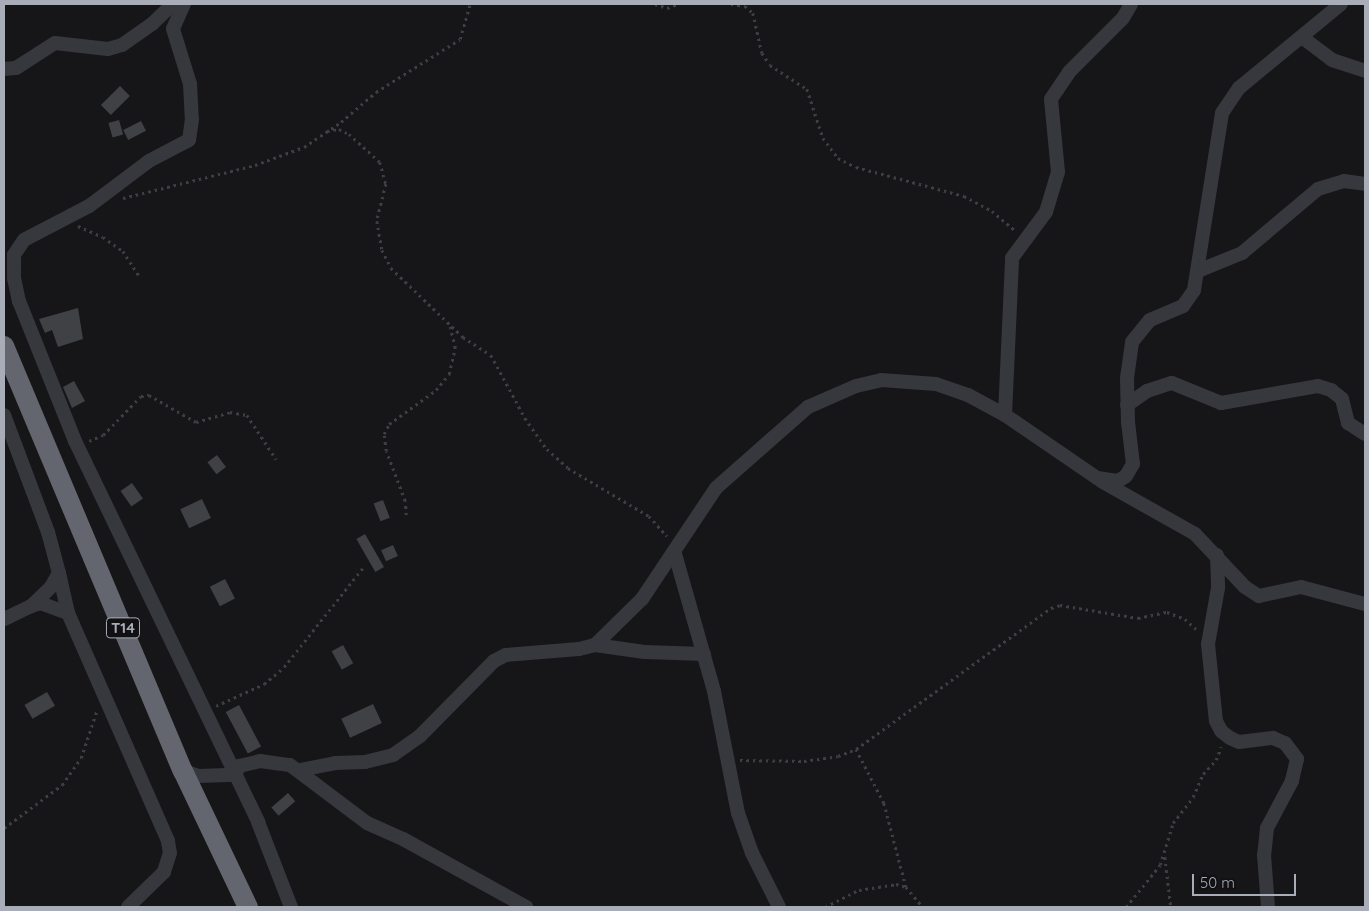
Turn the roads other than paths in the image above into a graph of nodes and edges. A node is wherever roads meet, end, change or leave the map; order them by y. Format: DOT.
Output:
graph roads {
  1 [pos="173,4"];
  2 [pos="184,4"];
  3 [pos="1131,4"];
  4 [pos="1341,4"];
  5 [pos="1303,38"];
  6 [pos="4,69"];
  7 [pos="1365,71"];
  8 [pos="1365,184"];
  9 [pos="1198,271"];
  10 [pos="4,346"];
  11 [pos="1127,405"];
  12 [pos="4,415"];
  13 [pos="1005,415"];
  14 [pos="1365,434"];
  15 [pos="8,435"];
  16 [pos="1096,478"];
  17 [pos="677,551"];
  18 [pos="1216,555"];
  19 [pos="58,573"];
  20 [pos="1365,604"];
  21 [pos="31,606"];
  22 [pos="68,613"];
  23 [pos="4,619"];
  24 [pos="595,644"];
  25 [pos="704,654"];
  26 [pos="300,770"];
  27 [pos="183,771"];
  28 [pos="235,775"];
  29 [pos="128,907"];
  30 [pos="248,907"];
  31 [pos="291,907"];
  32 [pos="526,907"];
  33 [pos="779,907"];
  34 [pos="1268,907"];
  1 -- 6 [label="street"];
  2 -- 28 [label="street"];
  3 -- 13 [label="street"];
  4 -- 5 [label="street"];
  5 -- 7 [label="street"];
  5 -- 9 [label="street"];
  8 -- 9 [label="street"];
  9 -- 11 [label="street"];
  10 -- 27 [label="highway, T14"];
  11 -- 14 [label="street"];
  11 -- 16 [label="street"];
  12 -- 15 [label="street"];
  13 -- 16 [label="street"];
  13 -- 17 [label="street"];
  15 -- 19 [label="street"];
  16 -- 18 [label="street"];
  17 -- 24 [label="street"];
  17 -- 25 [label="street"];
  18 -- 20 [label="street"];
  18 -- 34 [label="street"];
  19 -- 21 [label="street"];
  19 -- 22 [label="street"];
  21 -- 22 [label="street"];
  21 -- 23 [label="street"];
  22 -- 29 [label="street"];
  24 -- 25 [label="street"];
  24 -- 26 [label="street"];
  25 -- 33 [label="street"];
  26 -- 28 [label="street"];
  26 -- 32 [label="street"];
  27 -- 28 [label="street"];
  27 -- 30 [label="highway, T14"];
  28 -- 31 [label="street"];
}
